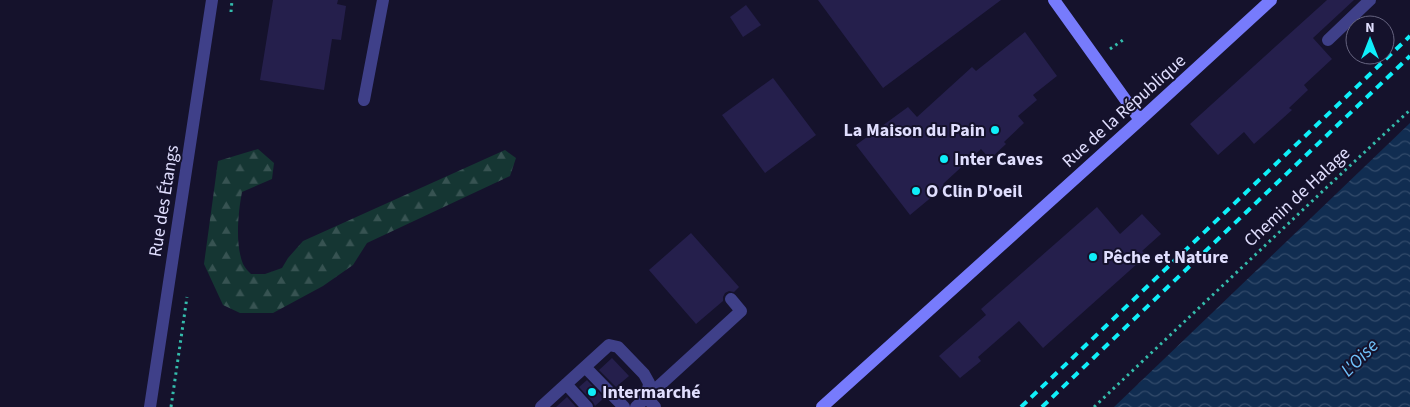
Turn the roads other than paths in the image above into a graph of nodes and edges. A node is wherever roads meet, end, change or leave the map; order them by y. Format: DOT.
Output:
graph roads {
  1 [pos="212,0"];
  2 [pos="383,0"];
  3 [pos="1054,0"];
  4 [pos="1271,0"];
  5 [pos="1370,0"];
  6 [pos="1328,40"];
  7 [pos="364,100"];
  8 [pos="1140,120"];
  9 [pos="731,299"];
  10 [pos="585,367"];
  11 [pos="566,384"];
  12 [pos="651,402"];
  13 [pos="150,407"];
  14 [pos="541,407"];
  15 [pos="587,407"];
  16 [pos="624,407"];
  17 [pos="636,407"];
  18 [pos="822,407"];
  1 -- 13 [label="street, Rue des Étangs"];
  2 -- 7 [label="street"];
  3 -- 8 [label="main road"];
  4 -- 8 [label="main road, Rue de la République"];
  5 -- 6 [label="street"];
  8 -- 18 [label="main road, Rue de la République"];
  9 -- 12 [label="street"];
  10 -- 11 [label="street"];
  10 -- 12 [label="street"];
  10 -- 16 [label="street"];
  11 -- 14 [label="street"];
  11 -- 15 [label="street"];
  12 -- 17 [label="street"];
}
